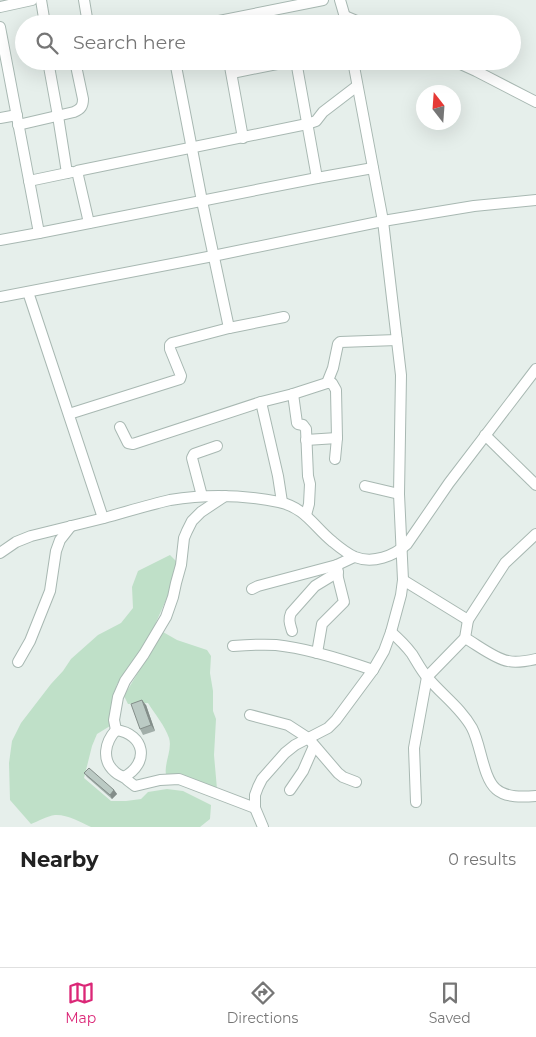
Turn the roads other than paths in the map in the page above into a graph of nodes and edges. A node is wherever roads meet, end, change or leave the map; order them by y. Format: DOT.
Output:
graph roads {
  1 [pos="32,0"];
  2 [pos="41,0"];
  3 [pos="84,0"];
  4 [pos="323,0"];
  5 [pos="340,0"];
  6 [pos="0,7"];
  7 [pos="44,15"];
  8 [pos="86,15"];
  9 [pos="254,15"];
  10 [pos="344,15"];
  11 [pos="0,27"];
  12 [pos="3,61"];
  13 [pos="50,70"];
  14 [pos="77,70"];
  15 [pos="177,70"];
  16 [pos="231,70"];
  17 [pos="248,70"];
  18 [pos="296,70"];
  19 [pos="354,70"];
  20 [pos="476,70"];
  21 [pos="232,73"];
  22 [pos="357,86"];
  23 [pos="536,102"];
  24 [pos="58,116"];
  25 [pos="0,118"];
  26 [pos="18,120"];
  27 [pos="307,124"];
  28 [pos="243,138"];
  29 [pos="191,148"];
  30 [pos="373,168"];
  31 [pos="72,172"];
  32 [pos="317,178"];
  33 [pos="29,180"];
  34 [pos="536,200"];
  35 [pos="202,201"];
  36 [pos="383,221"];
  37 [pos="90,223"];
  38 [pos="39,233"];
  39 [pos="0,240"];
  40 [pos="213,256"];
  41 [pos="28,292"];
  42 [pos="0,297"];
  43 [pos="284,317"];
  44 [pos="229,328"];
  45 [pos="397,340"];
  46 [pos="536,369"];
  47 [pos="327,383"];
  48 [pos="293,394"];
  49 [pos="261,402"];
  50 [pos="69,414"];
  51 [pos="120,426"];
  52 [pos="486,435"];
  53 [pos="337,438"];
  54 [pos="306,440"];
  55 [pos="217,446"];
  56 [pos="335,459"];
  57 [pos="536,485"];
  58 [pos="365,486"];
  59 [pos="399,494"];
  60 [pos="202,496"];
  61 [pos="226,496"];
  62 [pos="282,502"];
  63 [pos="306,515"];
  64 [pos="103,518"];
  65 [pos="70,526"];
  66 [pos="536,534"];
  67 [pos="401,550"];
  68 [pos="0,553"];
  69 [pos="354,557"];
  70 [pos="338,569"];
  71 [pos="403,580"];
  72 [pos="252,589"];
  73 [pos="468,620"];
  74 [pos="292,631"];
  75 [pos="391,632"];
  76 [pos="465,638"];
  77 [pos="233,646"];
  78 [pos="317,653"];
  79 [pos="536,658"];
  80 [pos="18,662"];
  81 [pos="373,670"];
  82 [pos="427,677"];
  83 [pos="250,715"];
  84 [pos="116,730"];
  85 [pos="311,742"];
  86 [pos="124,777"];
  87 [pos="356,782"];
  88 [pos="290,790"];
  89 [pos="536,796"];
  90 [pos="416,802"];
  91 [pos="255,808"];
  92 [pos="263,827"];
  1 -- 6 [label="street"];
  2 -- 7 [label="street"];
  3 -- 8 [label="street"];
  4 -- 9 [label="street"];
  5 -- 10 [label="street"];
  11 -- 12 [label="street"];
  12 -- 26 [label="street"];
  13 -- 24 [label="street"];
  14 -- 24 [label="street"];
  15 -- 29 [label="street"];
  16 -- 21 [label="street"];
  17 -- 21 [label="street"];
  18 -- 27 [label="street"];
  19 -- 22 [label="street"];
  20 -- 23 [label="street"];
  21 -- 28 [label="street"];
  22 -- 27 [label="street"];
  22 -- 30 [label="street"];
  24 -- 26 [label="street"];
  24 -- 31 [label="street"];
  25 -- 26 [label="street"];
  26 -- 33 [label="street"];
  27 -- 28 [label="street"];
  27 -- 32 [label="street"];
  28 -- 29 [label="street"];
  29 -- 31 [label="street"];
  29 -- 35 [label="street"];
  30 -- 32 [label="street"];
  30 -- 36 [label="street"];
  31 -- 33 [label="street"];
  31 -- 37 [label="street"];
  32 -- 35 [label="street"];
  33 -- 38 [label="street"];
  34 -- 36 [label="street"];
  35 -- 37 [label="street"];
  35 -- 40 [label="street"];
  36 -- 40 [label="street"];
  36 -- 45 [label="street"];
  37 -- 38 [label="street"];
  38 -- 39 [label="street"];
  40 -- 41 [label="street"];
  40 -- 44 [label="street"];
  41 -- 42 [label="street"];
  41 -- 50 [label="street"];
  43 -- 44 [label="street"];
  44 -- 50 [label="street"];
  45 -- 47 [label="street"];
  45 -- 59 [label="street"];
  46 -- 52 [label="street"];
  47 -- 48 [label="street"];
  47 -- 53 [label="street"];
  48 -- 49 [label="street"];
  48 -- 54 [label="street"];
  49 -- 51 [label="street"];
  49 -- 62 [label="street"];
  50 -- 64 [label="street"];
  52 -- 57 [label="street"];
  52 -- 67 [label="street"];
  53 -- 54 [label="street"];
  53 -- 56 [label="street"];
  54 -- 63 [label="street"];
  55 -- 60 [label="street"];
  58 -- 59 [label="street"];
  59 -- 67 [label="street"];
  60 -- 61 [label="street"];
  60 -- 64 [label="street"];
  61 -- 62 [label="street"];
  61 -- 84 [label="street"];
  62 -- 63 [label="street"];
  63 -- 69 [label="street"];
  64 -- 65 [label="street"];
  65 -- 68 [label="street"];
  65 -- 80 [label="street"];
  66 -- 73 [label="street"];
  67 -- 69 [label="street"];
  67 -- 71 [label="street"];
  69 -- 70 [label="street"];
  70 -- 72 [label="street"];
  70 -- 74 [label="street"];
  70 -- 78 [label="street"];
  71 -- 73 [label="street"];
  71 -- 75 [label="street"];
  73 -- 76 [label="street"];
  75 -- 81 [label="street"];
  75 -- 82 [label="street"];
  76 -- 79 [label="street"];
  76 -- 82 [label="street"];
  77 -- 78 [label="street"];
  78 -- 81 [label="street"];
  81 -- 85 [label="street"];
  82 -- 89 [label="street"];
  82 -- 90 [label="street"];
  83 -- 85 [label="street"];
  84 -- 86 [label="street"];
  84 -- 86 [label="street"];
  85 -- 87 [label="street"];
  85 -- 88 [label="street"];
  85 -- 91 [label="street"];
  86 -- 91 [label="street"];
  91 -- 92 [label="street"];
}
